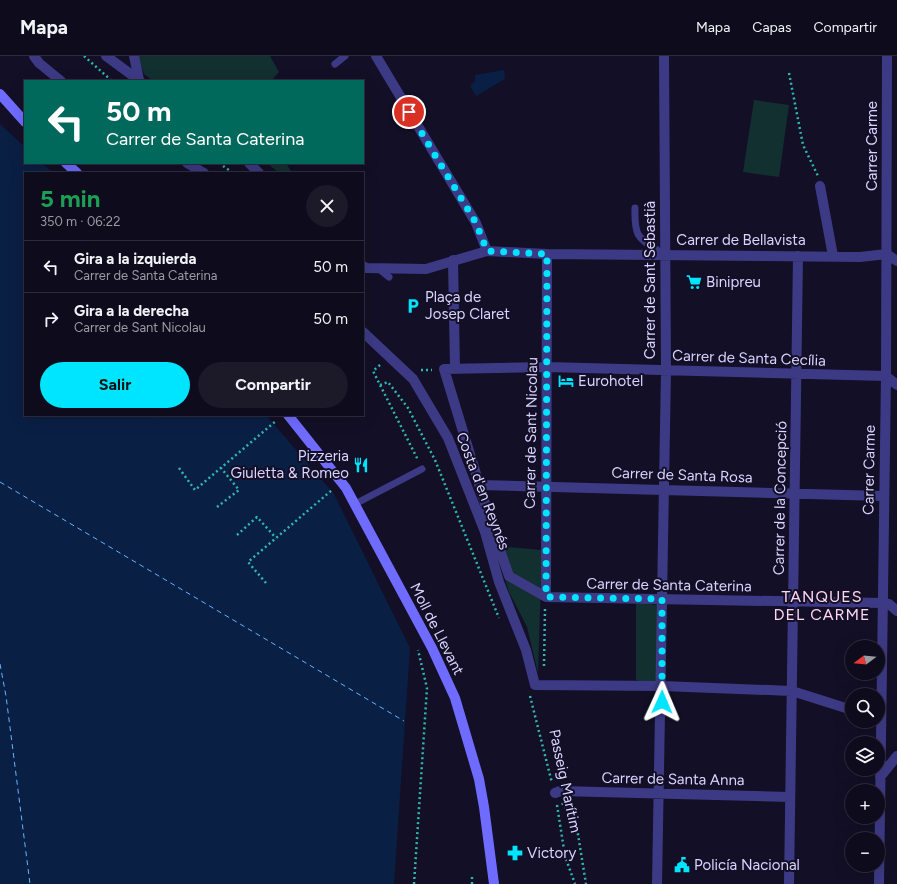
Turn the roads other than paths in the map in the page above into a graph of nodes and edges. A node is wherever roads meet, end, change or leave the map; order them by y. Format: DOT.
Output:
graph roads {
  1 [pos="34,56"];
  2 [pos="106,56"];
  3 [pos="134,56"];
  4 [pos="345,56"];
  5 [pos="376,56"];
  6 [pos="664,56"];
  7 [pos="887,56"];
  8 [pos="335,64"];
  9 [pos="60,80"];
  10 [pos="140,80"];
  11 [pos="0,94"];
  12 [pos="24,121"];
  13 [pos="67,164"];
  14 [pos="189,164"];
  15 [pos="250,164"];
  16 [pos="76,172"];
  17 [pos="202,172"];
  18 [pos="258,172"];
  19 [pos="820,186"];
  20 [pos="636,208"];
  21 [pos="487,251"];
  22 [pos="547,254"];
  23 [pos="887,254"];
  24 [pos="666,255"];
  25 [pos="798,256"];
  26 [pos="833,256"];
  27 [pos="453,260"];
  28 [pos="897,261"];
  29 [pos="364,267"];
  30 [pos="379,269"];
  31 [pos="389,277"];
  32 [pos="364,333"];
  33 [pos="547,367"];
  34 [pos="455,369"];
  35 [pos="666,371"];
  36 [pos="797,374"];
  37 [pos="886,376"];
  38 [pos="897,385"];
  39 [pos="289,416"];
  40 [pos="422,469"];
  41 [pos="480,485"];
  42 [pos="545,486"];
  43 [pos="664,490"];
  44 [pos="795,494"];
  45 [pos="883,496"];
  46 [pos="355,504"];
  47 [pos="546,597"];
  48 [pos="662,599"];
  49 [pos="794,602"];
  50 [pos="882,603"];
  51 [pos="897,611"];
  52 [pos="662,686"];
  53 [pos="880,688"];
  54 [pos="792,691"];
  55 [pos="845,708"];
  56 [pos="879,728"];
  57 [pos="897,756"];
  58 [pos="880,777"];
  59 [pos="555,793"];
  60 [pos="659,794"];
  61 [pos="790,797"];
  62 [pos="494,884"];
  63 [pos="657,884"];
  64 [pos="789,884"];
  65 [pos="879,884"];
  1 -- 9 [label="street"];
  2 -- 10 [label="street"];
  3 -- 10 [label="street"];
  4 -- 8 [label="lane"];
  5 -- 21 [label="street"];
  6 -- 24 [label="street, Carrer de Sant Sebastià"];
  7 -- 23 [label="street, Carrer Carme"];
  11 -- 12 [label="street"];
  13 -- 16 [label="street"];
  14 -- 17 [label="street"];
  15 -- 18 [label="street"];
  19 -- 26 [label="street"];
  20 -- 24 [label="lane"];
  21 -- 22 [label="street, Carrer de Bellavista"];
  21 -- 27 [label="street, Carrer de Bellavista"];
  22 -- 24 [label="street, Carrer de Bellavista"];
  22 -- 33 [label="street, Carrer de Sant Nicolau"];
  23 -- 26 [label="street, Carrer de Bellavista"];
  23 -- 28 [label="street"];
  23 -- 37 [label="street, Carrer Carme"];
  24 -- 25 [label="street, Carrer de Bellavista"];
  24 -- 35 [label="street, Carrer de Sant Sebastià"];
  25 -- 26 [label="street, Carrer de Bellavista"];
  25 -- 36 [label="street, Carrer de la Concepció"];
  27 -- 30 [label="street"];
  27 -- 34 [label="street"];
  29 -- 30 [label="street"];
  30 -- 31 [label="lane"];
  32 -- 52 [label="street, Costa d'en Reynés"];
  33 -- 34 [label="street, Carrer de Santa Cecília"];
  33 -- 35 [label="street, Carrer de Santa Cecília"];
  33 -- 42 [label="street, Carrer de Sant Nicolau"];
  34 -- 41 [label="street, Carrer de Santa Cecília"];
  35 -- 36 [label="street, Carrer de Santa Cecília"];
  35 -- 43 [label="street, Carrer de Sant Sebastià"];
  36 -- 37 [label="street, Carrer de Santa Cecília"];
  36 -- 44 [label="street, Carrer de la Concepció"];
  37 -- 38 [label="street"];
  37 -- 45 [label="street, Carrer Carme"];
  39 -- 46 [label="street, Moll de Llevant"];
  40 -- 46 [label="lane"];
  41 -- 42 [label="street, Carrer de Santa Rosa"];
  41 -- 47 [label="street, Carrer de Santa Caterina"];
  42 -- 43 [label="street, Carrer de Santa Rosa"];
  42 -- 47 [label="street, Carrer de Sant Nicolau"];
  43 -- 44 [label="street, Carrer de Santa Rosa"];
  43 -- 48 [label="street, Carrer de Sant Sebastià"];
  44 -- 45 [label="street, Carrer de Santa Rosa"];
  44 -- 49 [label="street, Carrer de la Concepció"];
  45 -- 50 [label="street, Carrer Carme"];
  46 -- 62 [label="street, Moll de Llevant"];
  47 -- 48 [label="street, Carrer de Santa Caterina"];
  48 -- 49 [label="street, Carrer de Santa Caterina"];
  48 -- 52 [label="street, Carrer de Sant Sebastià"];
  49 -- 50 [label="street, Carrer de Santa Caterina"];
  49 -- 54 [label="street, Carrer de la Concepció"];
  50 -- 51 [label="street"];
  50 -- 53 [label="street, Carrer Carme"];
  52 -- 54 [label="street"];
  52 -- 60 [label="street"];
  54 -- 55 [label="street"];
  54 -- 61 [label="street, Carrer de la Concepció"];
  56 -- 58 [label="street, Carrer Carme"];
  57 -- 58 [label="street"];
  58 -- 65 [label="street, Carrer Carme"];
  59 -- 60 [label="street, Carrer de Santa Anna"];
  60 -- 61 [label="street, Carrer de Santa Anna"];
  60 -- 63 [label="street"];
  61 -- 64 [label="street, Carrer de la Concepció"];
}
